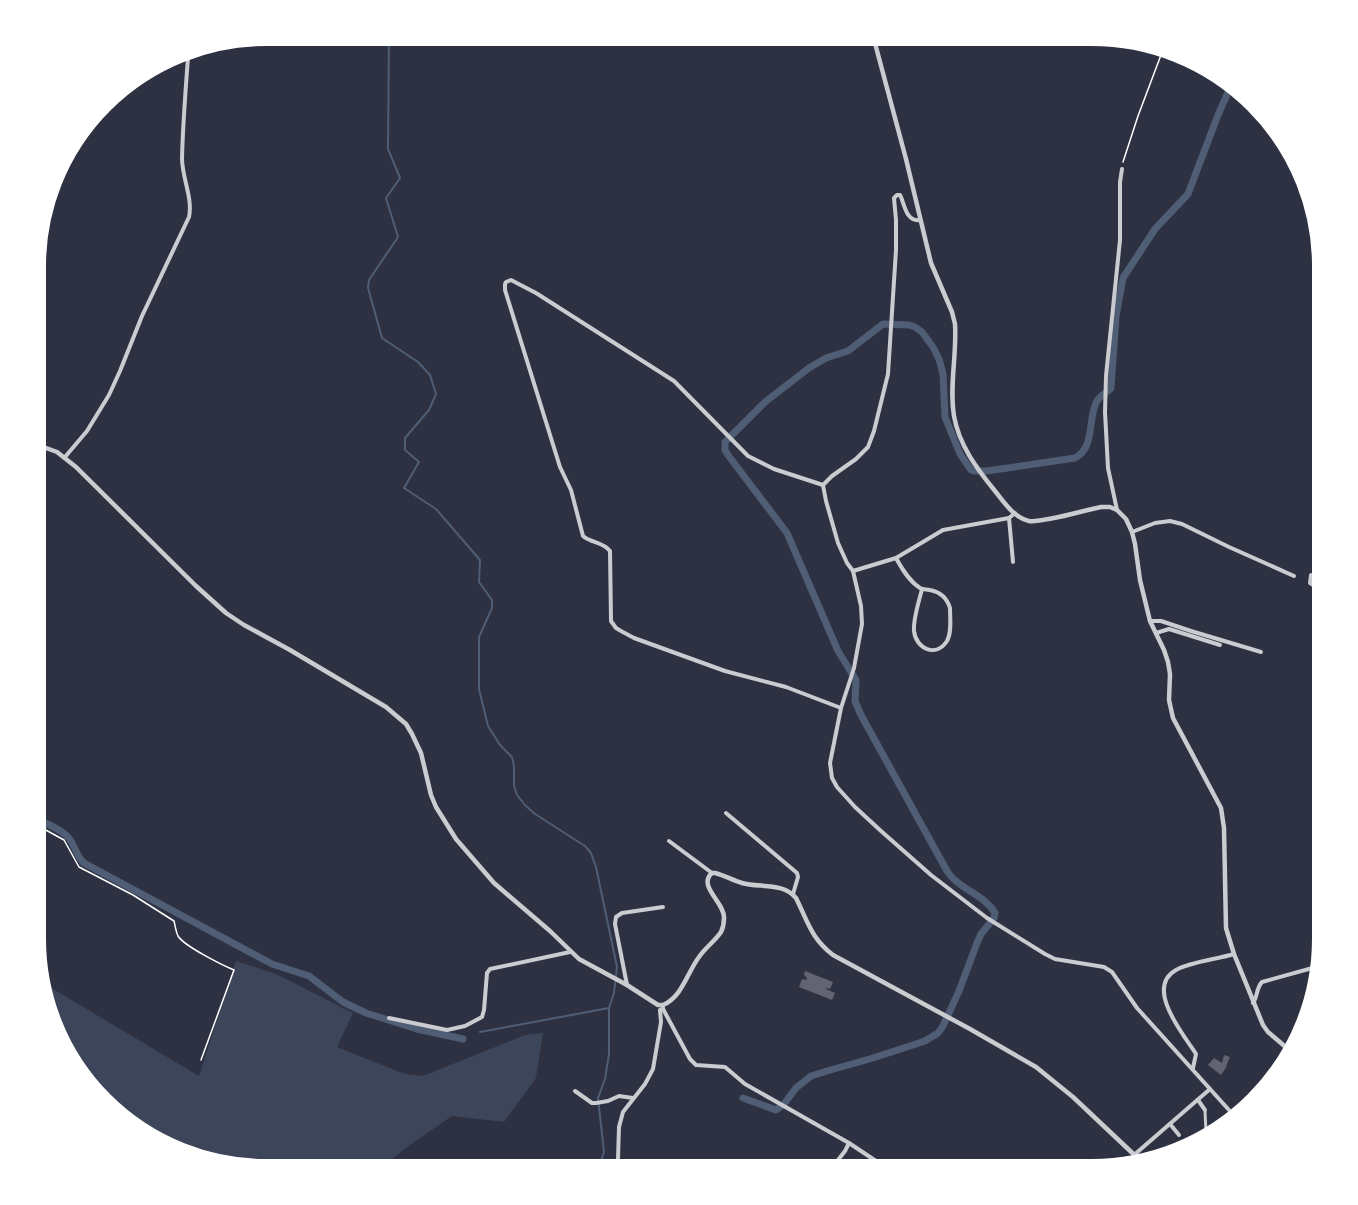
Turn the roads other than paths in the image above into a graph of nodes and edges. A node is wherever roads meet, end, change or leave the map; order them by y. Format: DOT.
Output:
graph roads {
  1 [pos="875,42"];
  2 [pos="188,56"];
  3 [pos="1122,169"];
  4 [pos="920,220"];
  5 [pos="42,447"];
  6 [pos="65,457"];
  7 [pos="823,485"];
  8 [pos="1117,510"];
  9 [pos="1015,513"];
  10 [pos="1009,518"];
  11 [pos="1132,532"];
  12 [pos="896,558"];
  13 [pos="1013,562"];
  14 [pos="853,571"];
  15 [pos="1311,575"];
  16 [pos="1294,576"];
  17 [pos="1316,587"];
  18 [pos="922,589"];
  19 [pos="1150,621"];
  20 [pos="1156,633"];
  21 [pos="1221,645"];
  22 [pos="1261,652"];
  23 [pos="842,708"];
  24 [pos="726,813"];
  25 [pos="669,841"];
  26 [pos="712,873"];
  27 [pos="792,894"];
  28 [pos="663,907"];
  29 [pos="570,952"];
  30 [pos="1234,954"];
  31 [pos="1314,968"];
  32 [pos="627,985"];
  33 [pos="1253,1004"];
  34 [pos="661,1007"];
  35 [pos="389,1018"];
  36 [pos="1287,1048"];
  37 [pos="1192,1069"];
  38 [pos="1210,1089"];
  39 [pos="575,1091"];
  40 [pos="633,1098"];
  41 [pos="1198,1100"];
  42 [pos="1205,1110"];
  43 [pos="1233,1113"];
  44 [pos="1170,1124"];
  45 [pos="1206,1132"];
  46 [pos="1179,1135"];
  47 [pos="849,1143"];
  48 [pos="1134,1155"];
  49 [pos="1138,1158"];
  50 [pos="616,1163"];
  51 [pos="836,1163"];
  52 [pos="879,1163"];
  1 -- 4 [label="street"];
  2 -- 6 [label="street"];
  3 -- 8 [label="street"];
  4 -- 7 [label="street"];
  4 -- 9 [label="street"];
  5 -- 6 [label="street"];
  6 -- 29 [label="street"];
  7 -- 14 [label="street"];
  7 -- 23 [label="street"];
  8 -- 9 [label="street"];
  8 -- 11 [label="street"];
  9 -- 10 [label="street"];
  10 -- 12 [label="street"];
  10 -- 13 [label="street"];
  11 -- 16 [label="street"];
  11 -- 19 [label="street"];
  12 -- 14 [label="street"];
  12 -- 18 [label="street"];
  14 -- 23 [label="street"];
  15 -- 17 [label="street"];
  18 -- 18 [label="street"];
  19 -- 20 [label="street"];
  19 -- 22 [label="street"];
  20 -- 21 [label="street"];
  20 -- 30 [label="street"];
  23 -- 37 [label="street"];
  24 -- 27 [label="street"];
  25 -- 26 [label="street"];
  26 -- 27 [label="street"];
  26 -- 34 [label="street"];
  27 -- 48 [label="street"];
  28 -- 32 [label="street"];
  29 -- 32 [label="street"];
  29 -- 35 [label="street"];
  30 -- 33 [label="street"];
  30 -- 37 [label="street"];
  31 -- 33 [label="street"];
  32 -- 34 [label="street"];
  33 -- 36 [label="street"];
  34 -- 40 [label="street"];
  34 -- 47 [label="street"];
  37 -- 38 [label="street"];
  38 -- 41 [label="street"];
  38 -- 43 [label="street"];
  39 -- 40 [label="street"];
  40 -- 50 [label="street"];
  41 -- 42 [label="street"];
  41 -- 44 [label="street"];
  42 -- 45 [label="street"];
  44 -- 46 [label="street"];
  44 -- 48 [label="street"];
  47 -- 51 [label="street"];
  47 -- 52 [label="street"];
  48 -- 49 [label="street"];
}
